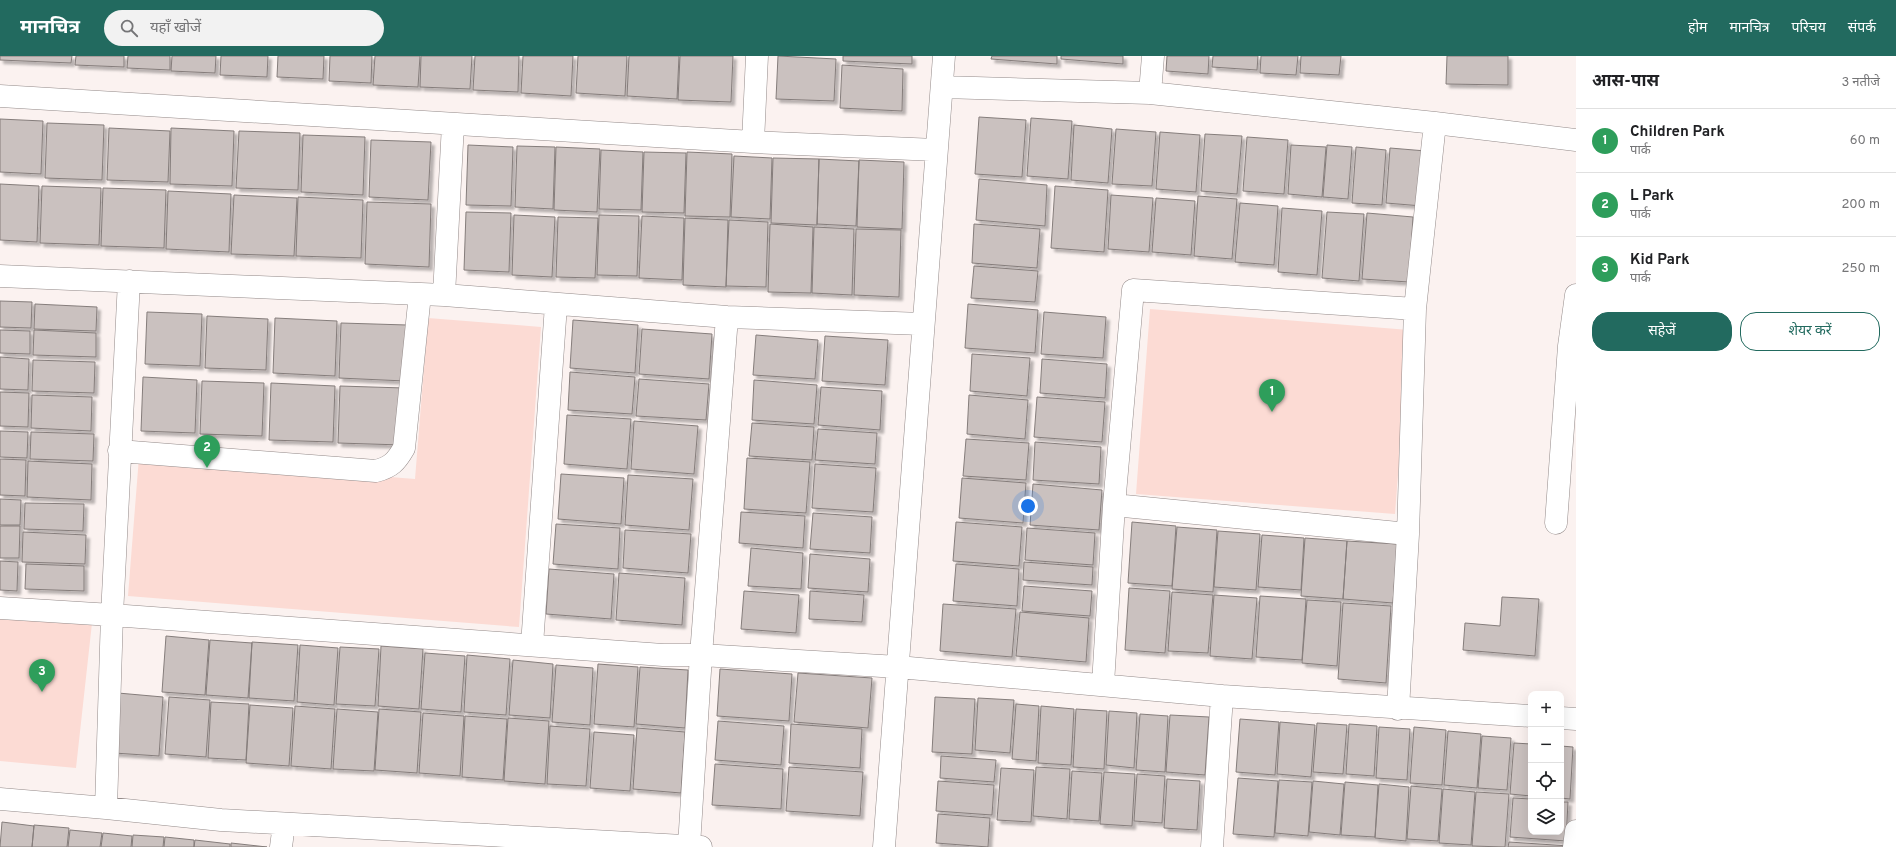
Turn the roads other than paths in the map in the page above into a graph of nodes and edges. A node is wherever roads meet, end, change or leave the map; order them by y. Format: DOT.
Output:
graph roads {
  1 [pos="757,56"];
  2 [pos="944,56"];
  3 [pos="1153,56"];
  4 [pos="942,86"];
  5 [pos="1150,93"];
  6 [pos="0,96"];
  7 [pos="1435,123"];
  8 [pos="453,124"];
  9 [pos="1576,140"];
  10 [pos="752,142"];
  11 [pos="936,150"];
  12 [pos="0,276"];
  13 [pos="129,281"];
  14 [pos="420,294"];
  15 [pos="444,295"];
  16 [pos="1576,295"];
  17 [pos="556,305"];
  18 [pos="1415,309"];
  19 [pos="727,317"];
  20 [pos="923,324"];
  21 [pos="1573,347"];
  22 [pos="119,451"];
  23 [pos="1114,505"];
  24 [pos="1556,523"];
  25 [pos="1408,534"];
  26 [pos="0,608"];
  27 [pos="112,615"];
  28 [pos="532,645"];
  29 [pos="701,654"];
  30 [pos="898,667"];
  31 [pos="1103,684"];
  32 [pos="1222,696"];
  33 [pos="1398,709"];
  34 [pos="1528,716"];
  35 [pos="1564,718"];
  36 [pos="1576,719"];
  37 [pos="0,799"];
  38 [pos="106,808"];
  39 [pos="284,824"];
  40 [pos="1576,831"];
  41 [pos="444,839"];
  42 [pos="695,846"];
  43 [pos="281,847"];
  44 [pos="667,847"];
  45 [pos="884,847"];
  46 [pos="1212,847"];
  47 [pos="1574,847"];
  1 -- 10 [label="street"];
  2 -- 4 [label="street"];
  3 -- 5 [label="street"];
  4 -- 5 [label="street"];
  4 -- 11 [label="street"];
  5 -- 7 [label="street"];
  6 -- 8 [label="street"];
  7 -- 9 [label="street"];
  7 -- 18 [label="street"];
  8 -- 10 [label="street"];
  8 -- 15 [label="street"];
  10 -- 11 [label="street"];
  11 -- 20 [label="street"];
  12 -- 13 [label="street"];
  13 -- 14 [label="street"];
  13 -- 22 [label="street"];
  14 -- 15 [label="street"];
  14 -- 22 [label="street"];
  15 -- 17 [label="street"];
  16 -- 21 [label="street"];
  17 -- 19 [label="street"];
  17 -- 28 [label="street"];
  18 -- 23 [label="street"];
  18 -- 25 [label="street"];
  19 -- 20 [label="street"];
  19 -- 29 [label="street"];
  20 -- 30 [label="street"];
  21 -- 24 [label="street"];
  22 -- 27 [label="street"];
  23 -- 25 [label="street"];
  23 -- 31 [label="street"];
  25 -- 33 [label="street"];
  26 -- 27 [label="street"];
  27 -- 28 [label="street"];
  27 -- 38 [label="street"];
  28 -- 29 [label="street"];
  29 -- 30 [label="street"];
  29 -- 42 [label="street"];
  30 -- 31 [label="street"];
  30 -- 45 [label="street"];
  31 -- 32 [label="street"];
  32 -- 33 [label="street"];
  32 -- 46 [label="street"];
  33 -- 34 [label="street"];
  35 -- 36 [label="street"];
  37 -- 38 [label="street"];
  38 -- 39 [label="street"];
  39 -- 41 [label="street"];
  39 -- 43 [label="street"];
  40 -- 47 [label="street"];
  41 -- 44 [label="street"];
  42 -- 44 [label="street"];
}
